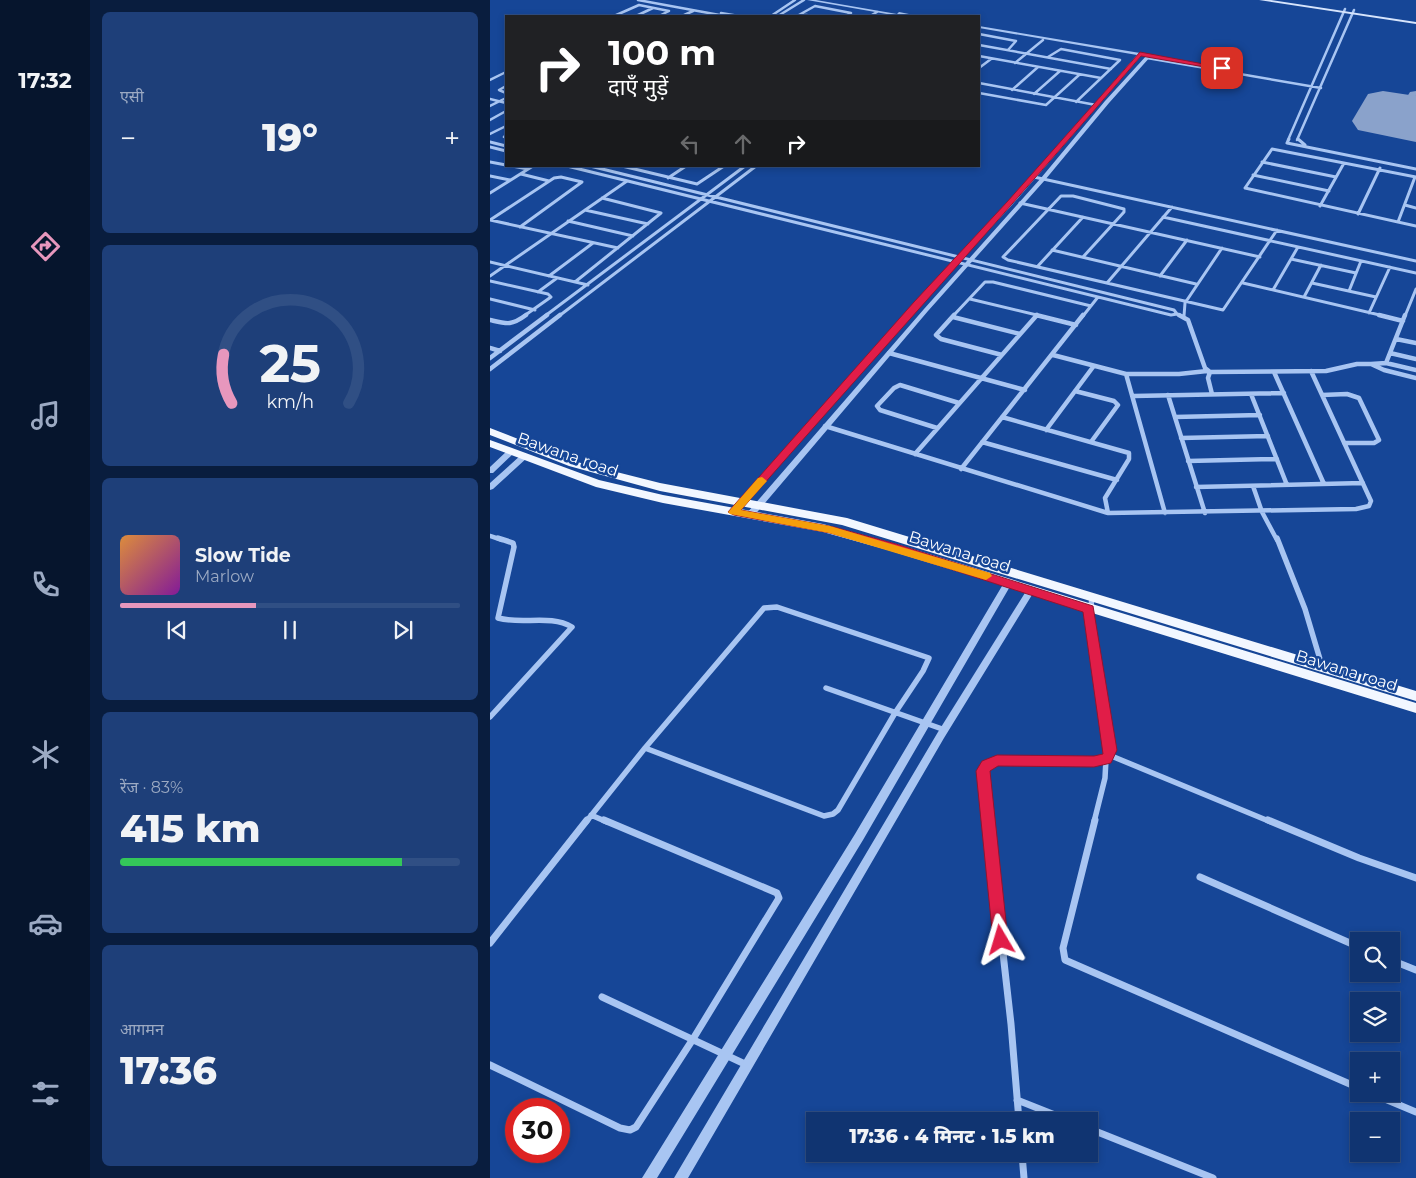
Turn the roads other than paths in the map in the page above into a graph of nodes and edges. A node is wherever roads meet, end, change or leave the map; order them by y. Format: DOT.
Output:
graph roads {
  1 [pos="638,0"];
  2 [pos="654,0"];
  3 [pos="795,0"];
  4 [pos="804,0"];
  5 [pos="809,0"];
  6 [pos="825,0"];
  7 [pos="1261,0"];
  8 [pos="1284,0"];
  9 [pos="654,8"];
  10 [pos="694,10"];
  11 [pos="1344,11"];
  12 [pos="877,12"];
  13 [pos="1353,12"];
  14 [pos="800,14"];
  15 [pos="616,15"];
  16 [pos="638,15"];
  17 [pos="661,15"];
  18 [pos="684,15"];
  19 [pos="720,15"];
  20 [pos="734,15"];
  21 [pos="772,15"];
  22 [pos="780,15"];
  23 [pos="806,15"];
  24 [pos="848,15"];
  25 [pos="872,15"];
  26 [pos="897,15"];
  27 [pos="911,15"];
  28 [pos="1416,22"];
  29 [pos="980,28"];
  30 [pos="980,28"];
  31 [pos="980,34"];
  32 [pos="1043,40"];
  33 [pos="980,45"];
  34 [pos="1008,50"];
  35 [pos="1028,54"];
  36 [pos="980,56"];
  37 [pos="1139,56"];
  38 [pos="1048,57"];
  39 [pos="1148,57"];
  40 [pos="991,59"];
  41 [pos="1015,63"];
  42 [pos="980,67"];
  43 [pos="1038,67"];
  44 [pos="1111,69"];
  45 [pos="1060,71"];
  46 [pos="505,72"];
  47 [pos="1079,74"];
  48 [pos="1100,78"];
  49 [pos="490,80"];
  50 [pos="980,83"];
  51 [pos="1312,85"];
  52 [pos="505,87"];
  53 [pos="1322,87"];
  54 [pos="1012,90"];
  55 [pos="505,93"];
  56 [pos="980,93"];
  57 [pos="1034,94"];
  58 [pos="505,98"];
  59 [pos="1055,98"];
  60 [pos="490,99"];
  61 [pos="500,101"];
  62 [pos="1076,102"];
  63 [pos="505,103"];
  64 [pos="1096,105"];
  65 [pos="490,106"];
  66 [pos="505,112"];
  67 [pos="490,120"];
  68 [pos="505,126"];
  69 [pos="490,134"];
  70 [pos="490,142"];
  71 [pos="505,146"];
  72 [pos="490,147"];
  73 [pos="505,151"];
  74 [pos="490,162"];
  75 [pos="1262,162"];
  76 [pos="1344,163"];
  77 [pos="1382,163"];
  78 [pos="505,165"];
  79 [pos="516,167"];
  80 [pos="532,167"];
  81 [pos="571,167"];
  82 [pos="594,167"];
  83 [pos="626,167"];
  84 [pos="647,167"];
  85 [pos="684,167"];
  86 [pos="722,167"];
  87 [pos="745,167"];
  88 [pos="755,167"];
  89 [pos="1416,168"];
  90 [pos="528,170"];
  91 [pos="1379,170"];
  92 [pos="641,171"];
  93 [pos="521,174"];
  94 [pos="1253,175"];
  95 [pos="490,176"];
  96 [pos="1034,177"];
  97 [pos="1336,177"];
  98 [pos="1416,177"];
  99 [pos="668,178"];
  100 [pos="1043,179"];
  101 [pos="511,180"];
  102 [pos="550,181"];
  103 [pos="626,181"];
  104 [pos="1329,191"];
  105 [pos="491,192"];
  106 [pos="1410,192"];
  107 [pos="1416,193"];
  108 [pos="707,195"];
  109 [pos="602,198"];
  110 [pos="716,198"];
  111 [pos="702,200"];
  112 [pos="710,202"];
  113 [pos="1020,203"];
  114 [pos="1320,206"];
  115 [pos="1405,206"];
  116 [pos="1172,207"];
  117 [pos="1416,208"];
  118 [pos="1049,209"];
  119 [pos="585,210"];
  120 [pos="1358,214"];
  121 [pos="1083,217"];
  122 [pos="1163,217"];
  123 [pos="490,220"];
  124 [pos="568,221"];
  125 [pos="1398,222"];
  126 [pos="648,224"];
  127 [pos="1114,224"];
  128 [pos="1416,226"];
  129 [pos="520,227"];
  130 [pos="1277,230"];
  131 [pos="1150,232"];
  132 [pos="551,234"];
  133 [pos="633,236"];
  134 [pos="1187,240"];
  135 [pos="1271,241"];
  136 [pos="593,242"];
  137 [pos="1298,247"];
  138 [pos="618,248"];
  139 [pos="1222,248"];
  140 [pos="1052,250"];
  141 [pos="1083,257"];
  142 [pos="1260,257"];
  143 [pos="1291,259"];
  144 [pos="957,260"];
  145 [pos="1361,261"];
  146 [pos="1416,261"];
  147 [pos="490,262"];
  148 [pos="968,263"];
  149 [pos="1321,265"];
  150 [pos="506,266"];
  151 [pos="1037,267"];
  152 [pos="1122,267"];
  153 [pos="1390,267"];
  154 [pos="1356,273"];
  155 [pos="1416,273"];
  156 [pos="490,276"];
  157 [pos="549,276"];
  158 [pos="1160,276"];
  159 [pos="557,278"];
  160 [pos="490,281"];
  161 [pos="575,282"];
  162 [pos="1243,283"];
  163 [pos="1312,283"];
  164 [pos="1107,284"];
  165 [pos="1196,284"];
  166 [pos="588,285"];
  167 [pos="1416,289"];
  168 [pos="1273,290"];
  169 [pos="1349,291"];
  170 [pos="538,292"];
  171 [pos="1098,297"];
  172 [pos="1376,297"];
  173 [pos="1304,298"];
  174 [pos="490,299"];
  175 [pos="970,299"];
  176 [pos="1411,302"];
  177 [pos="1185,303"];
  178 [pos="1416,303"];
  179 [pos="1091,306"];
  180 [pos="535,310"];
  181 [pos="1369,313"];
  182 [pos="1177,314"];
  183 [pos="1037,315"];
  184 [pos="1184,316"];
  185 [pos="953,317"];
  186 [pos="490,320"];
  187 [pos="1403,321"];
  188 [pos="1076,325"];
  189 [pos="1020,334"];
  190 [pos="1396,338"];
  191 [pos="1416,343"];
  192 [pos="490,348"];
  193 [pos="500,351"];
  194 [pos="888,353"];
  195 [pos="1390,353"];
  196 [pos="1002,355"];
  197 [pos="1053,355"];
  198 [pos="490,358"];
  199 [pos="1416,359"];
  200 [pos="1386,363"];
  201 [pos="1371,364"];
  202 [pos="1093,366"];
  203 [pos="490,368"];
  204 [pos="1416,370"];
  205 [pos="1311,371"];
  206 [pos="1208,372"];
  207 [pos="1274,372"];
  208 [pos="1126,374"];
  209 [pos="1416,378"];
  210 [pos="982,379"];
  211 [pos="1025,390"];
  212 [pos="1075,391"];
  213 [pos="1284,393"];
  214 [pos="1212,394"];
  215 [pos="1251,394"];
  216 [pos="1168,395"];
  217 [pos="1322,395"];
  218 [pos="1134,396"];
  219 [pos="959,403"];
  220 [pos="1260,415"];
  221 [pos="1175,417"];
  222 [pos="1002,418"];
  223 [pos="825,426"];
  224 [pos="937,428"];
  225 [pos="1046,430"];
  226 [pos="490,431"];
  227 [pos="1268,436"];
  228 [pos="1181,438"];
  229 [pos="982,442"];
  230 [pos="1091,442"];
  231 [pos="490,443"];
  232 [pos="1344,443"];
  233 [pos="511,452"];
  234 [pos="915,454"];
  235 [pos="524,457"];
  236 [pos="1277,459"];
  237 [pos="1188,461"];
  238 [pos="961,469"];
  239 [pos="490,472"];
  240 [pos="1116,480"];
  241 [pos="1363,483"];
  242 [pos="1324,484"];
  243 [pos="1287,485"];
  244 [pos="1253,486"];
  245 [pos="490,487"];
  246 [pos="1196,487"];
  247 [pos="738,508"];
  248 [pos="753,511"];
  249 [pos="1262,512"];
  250 [pos="1108,513"];
  251 [pos="1165,513"];
  252 [pos="1204,513"];
  253 [pos="490,536"];
  254 [pos="1008,583"];
  255 [pos="1031,590"];
  256 [pos="1090,603"];
  257 [pos="1322,666"];
  258 [pos="826,688"];
  259 [pos="1416,696"];
  260 [pos="1416,708"];
  261 [pos="895,713"];
  262 [pos="490,717"];
  263 [pos="925,723"];
  264 [pos="945,730"];
  265 [pos="644,748"];
  266 [pos="1108,757"];
  267 [pos="590,815"];
  268 [pos="1200,877"];
  269 [pos="1416,878"];
  270 [pos="490,943"];
  271 [pos="1350,943"];
  272 [pos="1400,964"];
  273 [pos="1416,970"];
  274 [pos="602,997"];
  275 [pos="693,1039"];
  276 [pos="725,1054"];
  277 [pos="747,1065"];
  278 [pos="490,1066"];
  279 [pos="1350,1084"];
  280 [pos="1017,1100"];
  281 [pos="1392,1102"];
  282 [pos="1018,1112"];
  283 [pos="1047,1112"];
  284 [pos="1416,1112"];
  285 [pos="1098,1132"];
  286 [pos="1023,1162"];
  287 [pos="649,1178"];
  288 [pos="681,1178"];
  289 [pos="1024,1178"];
  290 [pos="1214,1178"];
  1 -- 10 [label="street"];
  2 -- 20 [label="street"];
  3 -- 21 [label="street"];
  4 -- 22 [label="street"];
  5 -- 12 [label="street"];
  6 -- 27 [label="street"];
  7 -- 11 [label="main road"];
  8 -- 11 [label="main road"];
  9 -- 15 [label="street"];
  9 -- 16 [label="street"];
  9 -- 17 [label="street"];
  10 -- 18 [label="street"];
  10 -- 19 [label="street"];
  11 -- 13 [label="main road"];
  11 -- 51 [label="street"];
  12 -- 25 [label="street"];
  12 -- 26 [label="street"];
  13 -- 28 [label="main road"];
  13 -- 53 [label="street"];
  14 -- 23 [label="street"];
  14 -- 24 [label="street"];
  29 -- 32 [label="street"];
  30 -- 37 [label="street"];
  31 -- 34 [label="street"];
  32 -- 35 [label="street"];
  32 -- 37 [label="street"];
  33 -- 34 [label="street"];
  34 -- 35 [label="street"];
  35 -- 38 [label="street"];
  35 -- 41 [label="street"];
  36 -- 40 [label="street"];
  37 -- 39 [label="street"];
  37 -- 64 [label="street"];
  38 -- 44 [label="street"];
  38 -- 44 [label="street"];
  39 -- 51 [label="street"];
  39 -- 100 [label="street"];
  40 -- 41 [label="street"];
  40 -- 42 [label="street"];
  41 -- 43 [label="street"];
  43 -- 45 [label="street"];
  43 -- 54 [label="street"];
  44 -- 48 [label="street"];
  45 -- 47 [label="street"];
  45 -- 57 [label="street"];
  46 -- 49 [label="street"];
  47 -- 48 [label="street"];
  47 -- 59 [label="street"];
  48 -- 62 [label="street"];
  50 -- 54 [label="street"];
  51 -- 53 [label="street"];
  51 -- 77 [label="street"];
  52 -- 55 [label="street"];
  53 -- 89 [label="street"];
  54 -- 57 [label="street"];
  56 -- 59 [label="street"];
  57 -- 59 [label="street"];
  58 -- 61 [label="street"];
  59 -- 62 [label="street"];
  60 -- 61 [label="street"];
  61 -- 63 [label="street"];
  61 -- 65 [label="street"];
  62 -- 64 [label="street"];
  64 -- 96 [label="street"];
  66 -- 67 [label="street"];
  68 -- 69 [label="street"];
  70 -- 71 [label="street"];
  72 -- 73 [label="street"];
  74 -- 78 [label="street"];
  75 -- 76 [label="street"];
  75 -- 94 [label="street"];
  75 -- 97 [label="street"];
  76 -- 91 [label="street"];
  76 -- 97 [label="street"];
  77 -- 89 [label="street"];
  77 -- 91 [label="street"];
  79 -- 90 [label="street"];
  80 -- 90 [label="street"];
  81 -- 103 [label="street"];
  82 -- 108 [label="street"];
  83 -- 92 [label="street"];
  84 -- 92 [label="street"];
  85 -- 99 [label="street"];
  86 -- 99 [label="street"];
  87 -- 108 [label="street"];
  88 -- 110 [label="street"];
  90 -- 93 [label="street"];
  91 -- 98 [label="street"];
  91 -- 120 [label="street"];
  92 -- 99 [label="street"];
  93 -- 101 [label="street"];
  93 -- 102 [label="street"];
  94 -- 104 [label="street"];
  94 -- 114 [label="street"];
  95 -- 101 [label="street"];
  96 -- 100 [label="street"];
  96 -- 144 [label="street"];
  97 -- 104 [label="street"];
  98 -- 106 [label="street"];
  100 -- 113 [label="street"];
  100 -- 116 [label="street"];
  101 -- 105 [label="street"];
  102 -- 123 [label="street"];
  102 -- 129 [label="street"];
  103 -- 109 [label="street"];
  103 -- 111 [label="street"];
  104 -- 114 [label="street"];
  106 -- 107 [label="street"];
  106 -- 115 [label="street"];
  108 -- 110 [label="street"];
  108 -- 111 [label="street"];
  109 -- 119 [label="street"];
  109 -- 126 [label="street"];
  110 -- 112 [label="street"];
  110 -- 144 [label="street"];
  111 -- 112 [label="street"];
  111 -- 166 [label="street"];
  112 -- 144 [label="street"];
  112 -- 203 [label="street"];
  113 -- 118 [label="street"];
  113 -- 148 [label="street"];
  114 -- 120 [label="street"];
  115 -- 117 [label="street"];
  115 -- 125 [label="street"];
  116 -- 122 [label="street"];
  116 -- 130 [label="street"];
  118 -- 121 [label="street"];
  118 -- 127 [label="street"];
  118 -- 151 [label="street"];
  119 -- 124 [label="street"];
  119 -- 126 [label="street"];
  120 -- 125 [label="street"];
  121 -- 127 [label="street"];
  121 -- 140 [label="street"];
  122 -- 131 [label="street"];
  122 -- 135 [label="street"];
  123 -- 129 [label="street"];
  124 -- 132 [label="street"];
  124 -- 133 [label="street"];
  125 -- 128 [label="street"];
  126 -- 133 [label="street"];
  127 -- 131 [label="street"];
  127 -- 141 [label="street"];
  129 -- 132 [label="street"];
  130 -- 135 [label="street"];
  130 -- 146 [label="street"];
  131 -- 134 [label="street"];
  131 -- 152 [label="street"];
  132 -- 136 [label="street"];
  132 -- 150 [label="street"];
  133 -- 138 [label="street"];
  134 -- 139 [label="street"];
  134 -- 158 [label="street"];
  135 -- 137 [label="street"];
  135 -- 142 [label="street"];
  136 -- 138 [label="street"];
  136 -- 157 [label="street"];
  137 -- 143 [label="street"];
  137 -- 145 [label="street"];
  138 -- 161 [label="street"];
  139 -- 142 [label="street"];
  139 -- 165 [label="street"];
  140 -- 141 [label="street"];
  140 -- 151 [label="street"];
  141 -- 152 [label="street"];
  142 -- 162 [label="street"];
  143 -- 149 [label="street"];
  143 -- 168 [label="street"];
  144 -- 148 [label="street"];
  144 -- 148 [label="street"];
  144 -- 247 [label="street"];
  145 -- 153 [label="street"];
  145 -- 154 [label="street"];
  147 -- 150 [label="street"];
  148 -- 171 [label="street"];
  148 -- 182 [label="street"];
  148 -- 194 [label="street"];
  149 -- 154 [label="street"];
  149 -- 163 [label="street"];
  150 -- 156 [label="street"];
  150 -- 157 [label="street"];
  151 -- 164 [label="street"];
  152 -- 158 [label="street"];
  152 -- 164 [label="street"];
  153 -- 155 [label="street"];
  153 -- 172 [label="street"];
  154 -- 169 [label="street"];
  157 -- 159 [label="street"];
  158 -- 165 [label="street"];
  159 -- 161 [label="street"];
  159 -- 170 [label="street"];
  160 -- 170 [label="street"];
  161 -- 166 [label="street"];
  162 -- 168 [label="street"];
  162 -- 177 [label="street"];
  163 -- 169 [label="street"];
  163 -- 173 [label="street"];
  164 -- 177 [label="street"];
  165 -- 177 [label="street"];
  166 -- 193 [label="street"];
  167 -- 176 [label="street"];
  168 -- 173 [label="street"];
  169 -- 172 [label="street"];
  170 -- 180 [label="street"];
  171 -- 179 [label="street"];
  171 -- 182 [label="street"];
  172 -- 181 [label="street"];
  173 -- 181 [label="street"];
  174 -- 180 [label="street"];
  175 -- 179 [label="street"];
  175 -- 183 [label="street"];
  175 -- 185 [label="street"];
  176 -- 178 [label="street"];
  176 -- 187 [label="street"];
  177 -- 184 [label="street"];
  179 -- 188 [label="street"];
  180 -- 186 [label="street"];
  181 -- 187 [label="street"];
  182 -- 184 [label="street"];
  183 -- 188 [label="street"];
  183 -- 189 [label="street"];
  184 -- 206 [label="street"];
  185 -- 189 [label="street"];
  185 -- 196 [label="street"];
  187 -- 190 [label="street"];
  188 -- 197 [label="street"];
  189 -- 196 [label="street"];
  190 -- 191 [label="street"];
  190 -- 195 [label="street"];
  192 -- 193 [label="street"];
  193 -- 198 [label="street"];
  194 -- 210 [label="street"];
  194 -- 223 [label="street"];
  195 -- 199 [label="street"];
  195 -- 200 [label="street"];
  196 -- 210 [label="street"];
  197 -- 202 [label="street"];
  197 -- 211 [label="street"];
  200 -- 201 [label="street"];
  200 -- 204 [label="street"];
  201 -- 205 [label="street"];
  201 -- 209 [label="street"];
  202 -- 208 [label="street"];
  202 -- 212 [label="street"];
  205 -- 207 [label="street"];
  205 -- 217 [label="street"];
  206 -- 207 [label="street"];
  206 -- 208 [label="street"];
  206 -- 214 [label="street"];
  207 -- 213 [label="street"];
  208 -- 218 [label="street"];
  210 -- 211 [label="street"];
  210 -- 219 [label="street"];
  211 -- 222 [label="street"];
  212 -- 225 [label="street"];
  212 -- 230 [label="street"];
  213 -- 215 [label="street"];
  213 -- 242 [label="street"];
  214 -- 215 [label="street"];
  214 -- 216 [label="street"];
  215 -- 220 [label="street"];
  216 -- 218 [label="street"];
  216 -- 221 [label="street"];
  217 -- 232 [label="street"];
  217 -- 232 [label="street"];
  218 -- 251 [label="street"];
  219 -- 224 [label="street"];
  219 -- 224 [label="street"];
  220 -- 221 [label="street"];
  220 -- 227 [label="street"];
  221 -- 228 [label="street"];
  222 -- 225 [label="street"];
  222 -- 229 [label="street"];
  223 -- 234 [label="street"];
  223 -- 248 [label="street"];
  224 -- 234 [label="street"];
  225 -- 230 [label="street"];
  226 -- 247 [label="main road, Bawana road"];
  227 -- 228 [label="street"];
  227 -- 236 [label="street"];
  228 -- 237 [label="street"];
  229 -- 238 [label="street"];
  229 -- 240 [label="street"];
  230 -- 240 [label="street"];
  231 -- 233 [label="main road, Bawana road"];
  232 -- 241 [label="street"];
  233 -- 235 [label="main road, Bawana road"];
  233 -- 239 [label="street"];
  234 -- 238 [label="street"];
  235 -- 245 [label="street"];
  235 -- 247 [label="main road, Bawana road"];
  236 -- 237 [label="street"];
  236 -- 243 [label="street"];
  237 -- 246 [label="street"];
  238 -- 250 [label="street"];
  240 -- 250 [label="street"];
  241 -- 242 [label="street"];
  241 -- 249 [label="street"];
  242 -- 243 [label="street"];
  243 -- 244 [label="street"];
  244 -- 246 [label="street"];
  244 -- 249 [label="street"];
  246 -- 252 [label="street"];
  247 -- 248 [label="main road, Bawana road"];
  248 -- 254 [label="main road, Bawana road"];
  248 -- 256 [label="main road, Bawana road"];
  249 -- 252 [label="street"];
  249 -- 257 [label="street"];
  250 -- 251 [label="street"];
  251 -- 252 [label="street"];
  253 -- 262 [label="street"];
  254 -- 255 [label="main road, Bawana road"];
  254 -- 263 [label="street"];
  255 -- 256 [label="main road, Bawana road"];
  255 -- 264 [label="street"];
  256 -- 257 [label="main road, Bawana road"];
  256 -- 260 [label="main road, Bawana road"];
  256 -- 266 [label="street"];
  257 -- 259 [label="main road, Bawana road"];
  258 -- 261 [label="street"];
  261 -- 263 [label="street"];
  261 -- 265 [label="street"];
  261 -- 265 [label="street"];
  263 -- 264 [label="street"];
  263 -- 276 [label="street"];
  264 -- 277 [label="street"];
  265 -- 267 [label="street"];
  266 -- 269 [label="street"];
  266 -- 279 [label="street"];
  266 -- 280 [label="street"];
  267 -- 270 [label="street"];
  267 -- 275 [label="street"];
  268 -- 271 [label="street"];
  272 -- 273 [label="street"];
  274 -- 275 [label="street"];
  275 -- 276 [label="street"];
  275 -- 278 [label="street"];
  276 -- 277 [label="street"];
  276 -- 287 [label="street"];
  277 -- 288 [label="street"];
  280 -- 282 [label="street"];
  280 -- 283 [label="street"];
  281 -- 284 [label="street"];
  285 -- 290 [label="street"];
  286 -- 289 [label="street"];
}
